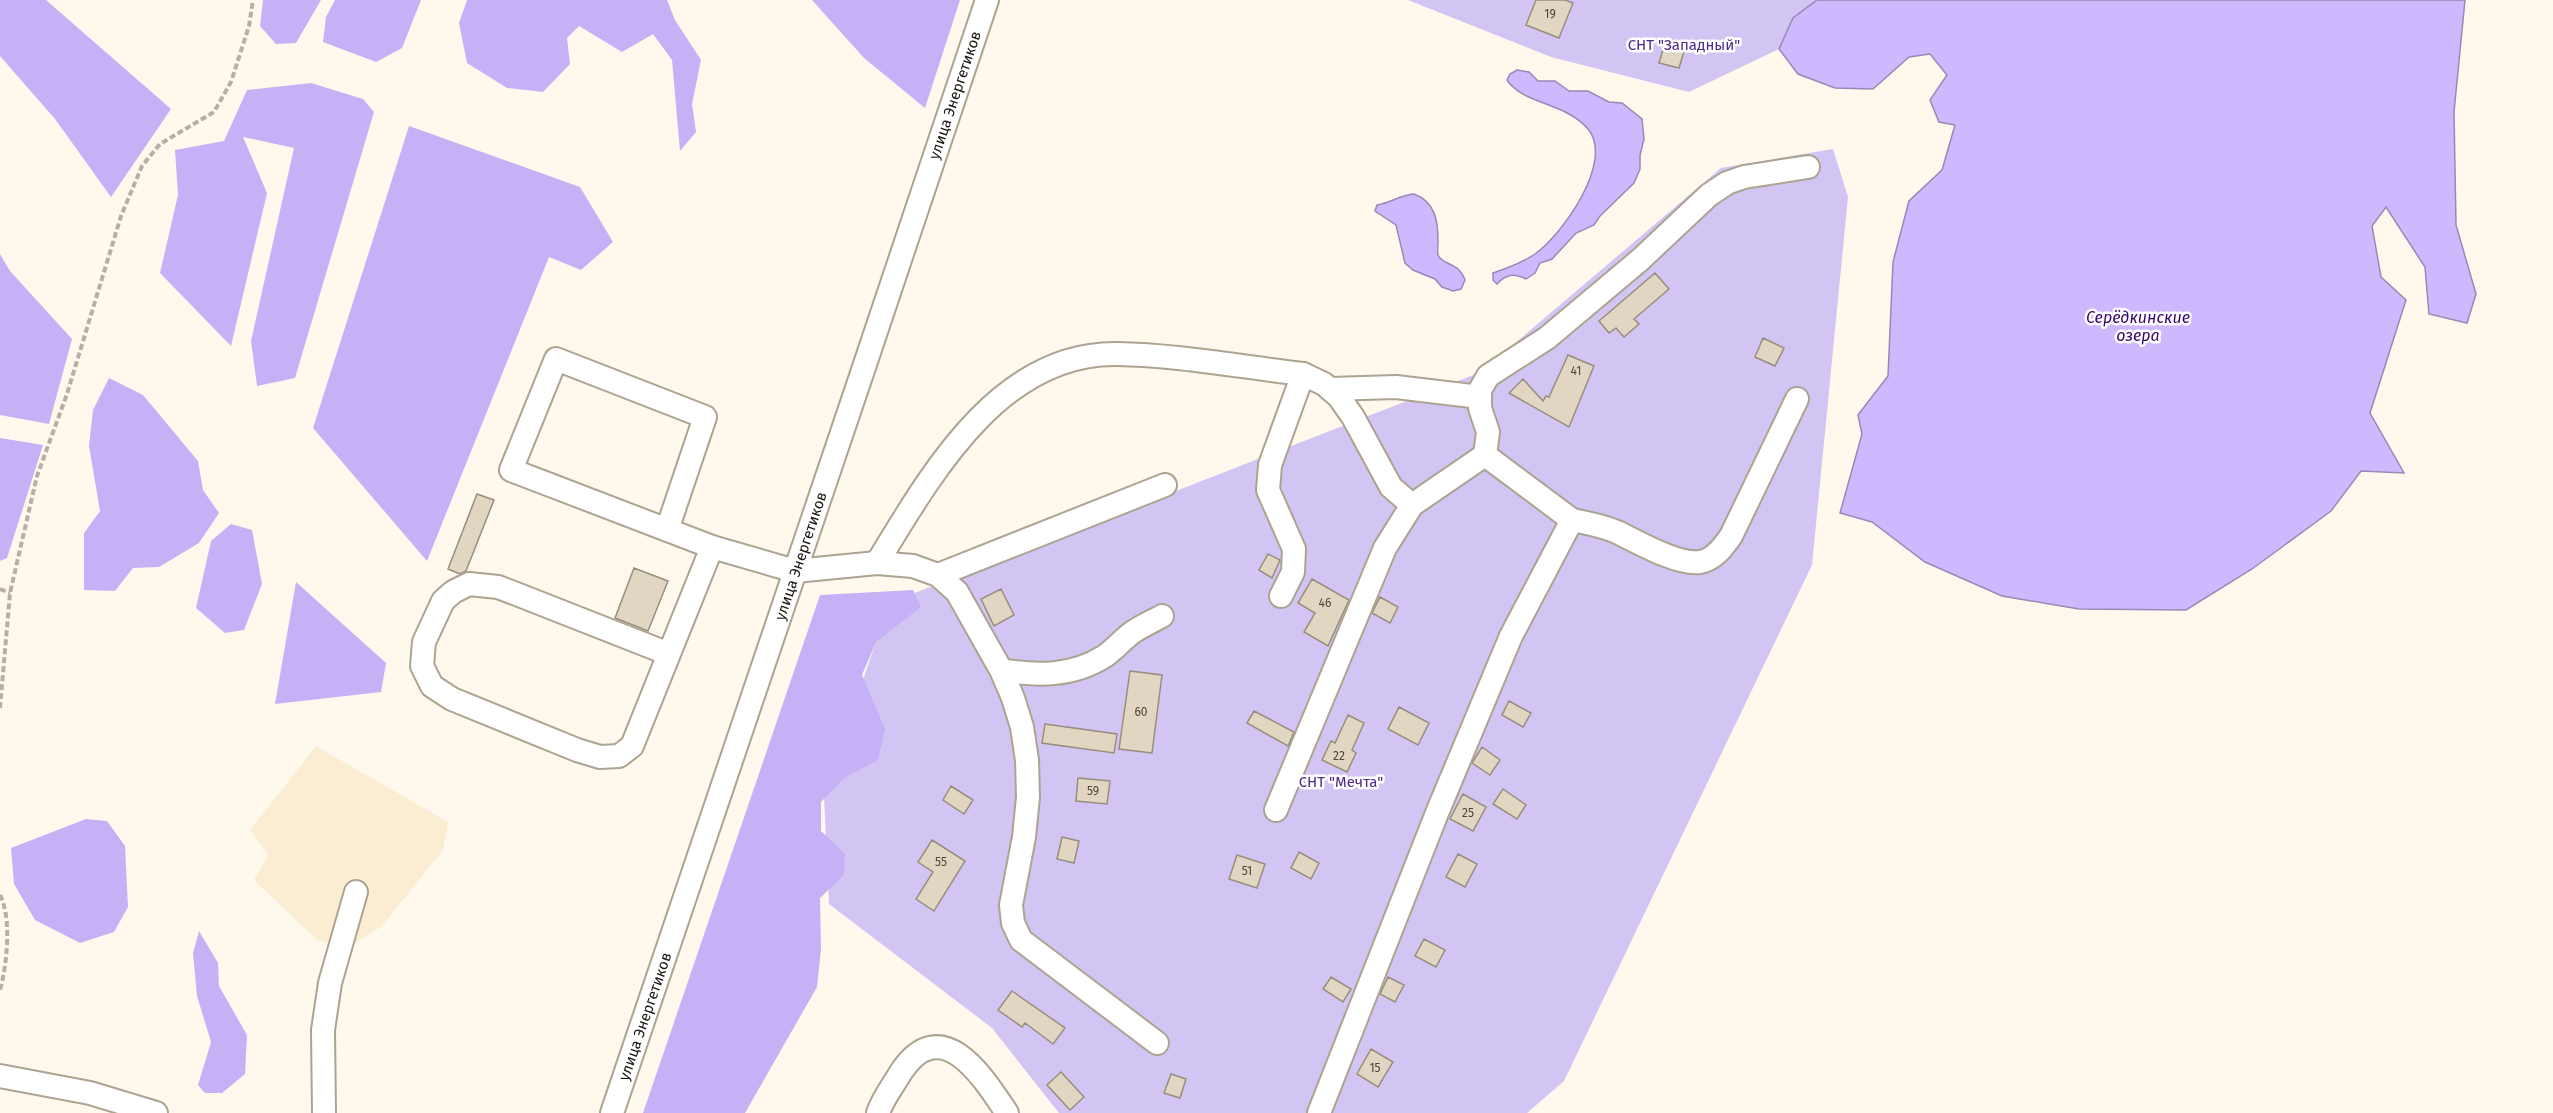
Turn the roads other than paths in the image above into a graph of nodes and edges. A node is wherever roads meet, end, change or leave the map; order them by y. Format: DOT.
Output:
graph roads {
  1 [pos="987,0"];
  2 [pos="1808,167"];
  3 [pos="1303,375"];
  4 [pos="1330,389"];
  5 [pos="1480,397"];
  6 [pos="1797,399"];
  7 [pos="1485,455"];
  8 [pos="1165,485"];
  9 [pos="1412,505"];
  10 [pos="1572,520"];
  11 [pos="667,530"];
  12 [pos="712,547"];
  13 [pos="878,563"];
  14 [pos="795,571"];
  15 [pos="938,575"];
  16 [pos="1281,596"];
  17 [pos="1162,616"];
  18 [pos="669,654"];
  19 [pos="1000,670"];
  20 [pos="1276,810"];
  21 [pos="356,892"];
  22 [pos="1157,1043"];
  23 [pos="0,1076"];
  24 [pos="156,1113"];
  25 [pos="324,1113"];
  26 [pos="612,1113"];
  27 [pos="878,1113"];
  28 [pos="1007,1113"];
  29 [pos="1318,1113"];
  1 -- 14 [label="street, улица Энергетиков"];
  2 -- 5 [label="street"];
  3 -- 4 [label="street"];
  3 -- 13 [label="street"];
  3 -- 16 [label="street"];
  4 -- 5 [label="street"];
  4 -- 9 [label="street"];
  5 -- 7 [label="street"];
  6 -- 10 [label="street"];
  7 -- 9 [label="street"];
  7 -- 10 [label="street"];
  8 -- 15 [label="street"];
  9 -- 20 [label="street"];
  10 -- 29 [label="street"];
  11 -- 11 [label="street"];
  11 -- 12 [label="street"];
  12 -- 14 [label="street"];
  12 -- 18 [label="street"];
  13 -- 14 [label="street"];
  13 -- 15 [label="street"];
  14 -- 26 [label="street, улица Энергетиков"];
  15 -- 19 [label="street"];
  17 -- 19 [label="street"];
  18 -- 18 [label="street"];
  19 -- 22 [label="street"];
  21 -- 25 [label="street"];
  23 -- 24 [label="street"];
  27 -- 28 [label="street"];
}
